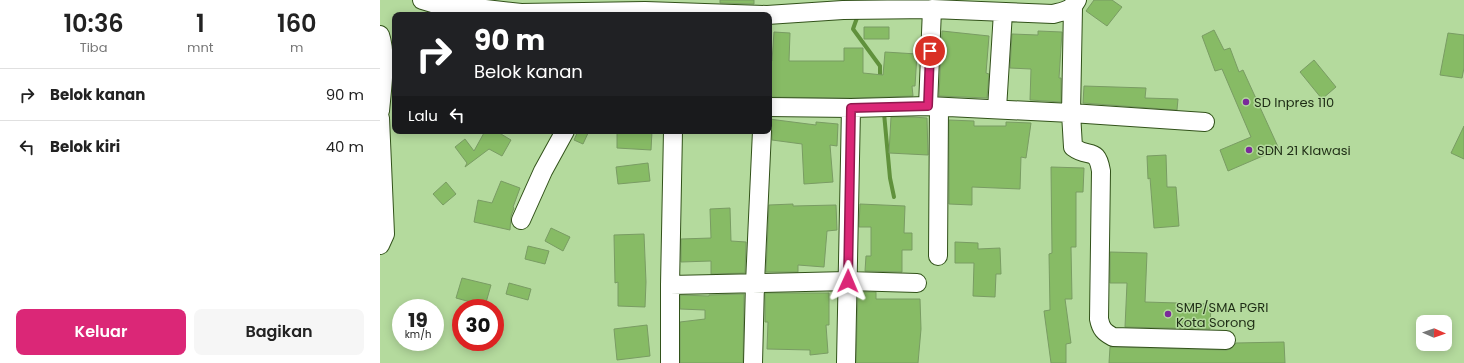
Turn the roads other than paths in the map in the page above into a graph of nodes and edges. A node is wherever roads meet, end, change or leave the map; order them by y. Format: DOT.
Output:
graph roads {
  1 [pos="768,0"];
  2 [pos="429,1"];
  3 [pos="1075,3"];
  4 [pos="522,6"];
  5 [pos="646,6"];
  6 [pos="941,6"];
  7 [pos="573,12"];
  8 [pos="590,12"];
  9 [pos="671,12"];
  10 [pos="767,12"];
  11 [pos="1003,12"];
  12 [pos="772,15"];
  13 [pos="380,35"];
  14 [pos="772,107"];
  15 [pos="933,107"];
  16 [pos="851,108"];
  17 [pos="997,109"];
  18 [pos="380,111"];
  19 [pos="1071,113"];
  20 [pos="380,118"];
  21 [pos="1205,122"];
  22 [pos="563,134"];
  23 [pos="673,134"];
  24 [pos="762,134"];
  25 [pos="521,220"];
  26 [pos="380,245"];
  27 [pos="938,256"];
  28 [pos="848,281"];
  29 [pos="755,283"];
  30 [pos="917,283"];
  31 [pos="670,285"];
  32 [pos="1226,340"];
  33 [pos="670,363"];
  34 [pos="754,363"];
  35 [pos="846,363"];
  1 -- 10 [label="street"];
  2 -- 4 [label="street"];
  3 -- 11 [label="street"];
  3 -- 19 [label="street"];
  4 -- 7 [label="street"];
  5 -- 8 [label="street"];
  5 -- 9 [label="street"];
  6 -- 11 [label="street"];
  6 -- 12 [label="street"];
  6 -- 15 [label="street"];
  11 -- 17 [label="street"];
  13 -- 18 [label="street"];
  14 -- 16 [label="street"];
  15 -- 16 [label="street"];
  15 -- 17 [label="street"];
  15 -- 27 [label="street"];
  16 -- 28 [label="street"];
  17 -- 19 [label="street"];
  19 -- 21 [label="street"];
  19 -- 32 [label="street"];
  20 -- 26 [label="street"];
  22 -- 25 [label="street"];
  23 -- 31 [label="street"];
  24 -- 29 [label="street"];
  28 -- 29 [label="street"];
  28 -- 30 [label="street"];
  28 -- 35 [label="street"];
  29 -- 31 [label="street"];
  29 -- 34 [label="street"];
  31 -- 33 [label="street"];
}
